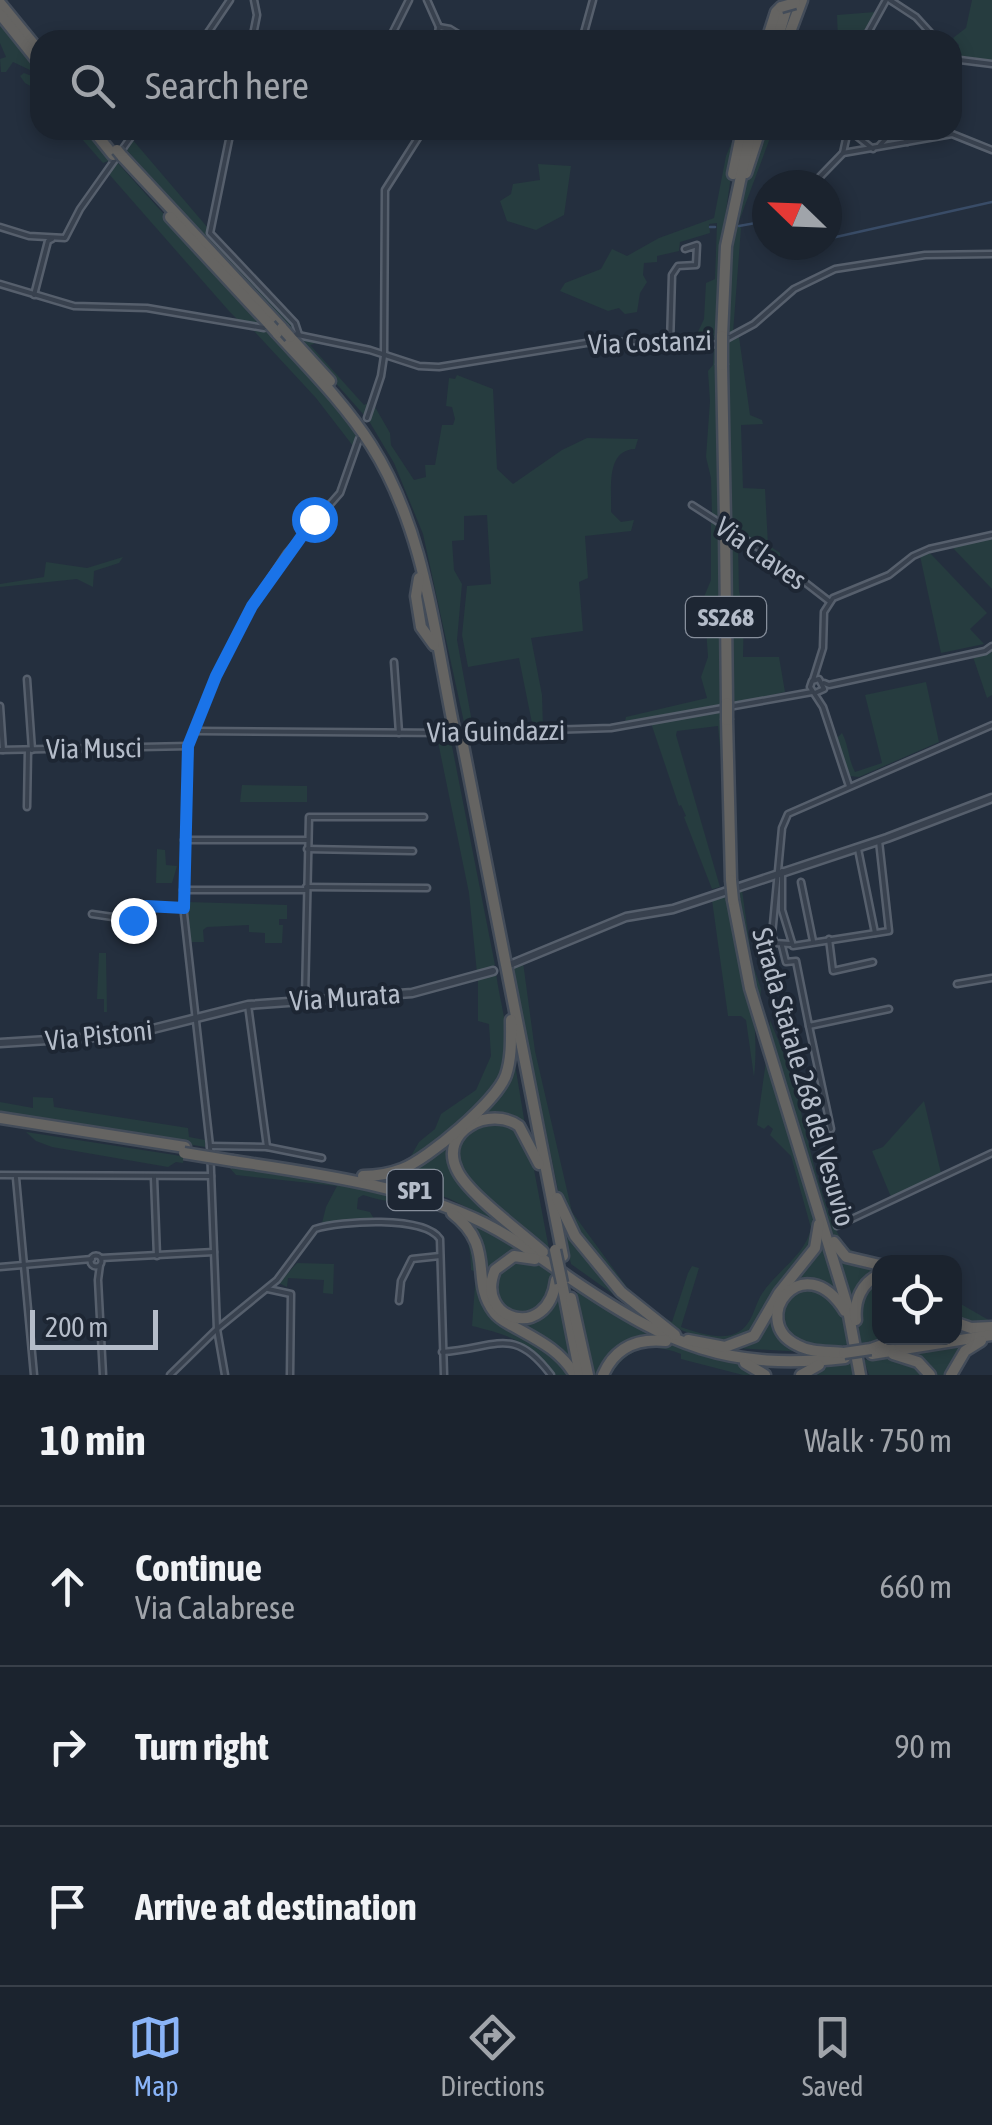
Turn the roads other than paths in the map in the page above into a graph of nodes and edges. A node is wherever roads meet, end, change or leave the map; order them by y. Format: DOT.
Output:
graph roads {
  1 [pos="230,0"];
  2 [pos="254,0"];
  3 [pos="409,0"];
  4 [pos="427,0"];
  5 [pos="593,0"];
  6 [pos="888,0"];
  7 [pos="793,2"];
  8 [pos="0,3"];
  9 [pos="0,14"];
  10 [pos="439,27"];
  11 [pos="210,30"];
  12 [pos="254,30"];
  13 [pos="393,30"];
  14 [pos="439,30"];
  15 [pos="445,30"];
  16 [pos="585,30"];
  17 [pos="775,30"];
  18 [pos="781,30"];
  19 [pos="789,30"];
  20 [pos="870,30"];
  21 [pos="928,30"];
  22 [pos="30,40"];
  23 [pos="30,52"];
  24 [pos="962,60"];
  25 [pos="992,64"];
  26 [pos="962,137"];
  27 [pos="105,140"];
  28 [pos="129,140"];
  29 [pos="229,140"];
  30 [pos="417,140"];
  31 [pos="740,140"];
  32 [pos="749,140"];
  33 [pos="756,140"];
  34 [pos="846,140"];
  35 [pos="863,140"];
  36 [pos="885,140"];
  37 [pos="919,140"];
  38 [pos="907,142"];
  39 [pos="875,148"];
  40 [pos="992,150"];
  41 [pos="844,153"];
  42 [pos="827,170"];
  43 [pos="732,210"];
  44 [pos="0,228"];
  45 [pos="52,239"];
  46 [pos="685,250"];
  47 [pos="992,254"];
  48 [pos="0,284"];
  49 [pos="34,294"];
  50 [pos="282,331"];
  51 [pos="670,344"];
  52 [pos="384,356"];
  53 [pos="367,418"];
  54 [pos="359,439"];
  55 [pos="692,505"];
  56 [pos="992,535"];
  57 [pos="830,601"];
  58 [pos="992,646"];
  59 [pos="394,662"];
  60 [pos="820,665"];
  61 [pos="27,679"];
  62 [pos="812,681"];
  63 [pos="824,685"];
  64 [pos="814,693"];
  65 [pos="792,694"];
  66 [pos="0,706"];
  67 [pos="822,707"];
  68 [pos="456,725"];
  69 [pos="992,726"];
  70 [pos="196,731"];
  71 [pos="398,733"];
  72 [pos="459,740"];
  73 [pos="188,746"];
  74 [pos="2,750"];
  75 [pos="30,750"];
  76 [pos="849,786"];
  77 [pos="992,798"];
  78 [pos="27,807"];
  79 [pos="424,817"];
  80 [pos="184,840"];
  81 [pos="308,840"];
  82 [pos="879,840"];
  83 [pos="858,847"];
  84 [pos="308,849"];
  85 [pos="413,851"];
  86 [pos="780,872"];
  87 [pos="800,882"];
  88 [pos="428,888"];
  89 [pos="306,889"];
  90 [pos="183,890"];
  91 [pos="184,908"];
  92 [pos="92,914"];
  93 [pos="875,933"];
  94 [pos="829,939"];
  95 [pos="813,941"];
  96 [pos="790,944"];
  97 [pos="782,946"];
  98 [pos="873,962"];
  99 [pos="512,964"];
  100 [pos="494,971"];
  101 [pos="992,978"];
  102 [pos="957,984"];
  103 [pos="305,998"];
  104 [pos="248,1005"];
  105 [pos="888,1009"];
  106 [pos="196,1019"];
  107 [pos="511,1020"];
  108 [pos="809,1026"];
  109 [pos="0,1043"];
  110 [pos="536,1116"];
  111 [pos="0,1121"];
  112 [pos="831,1129"];
  113 [pos="210,1146"];
  114 [pos="266,1148"];
  115 [pos="992,1153"];
  116 [pos="233,1158"];
  117 [pos="322,1158"];
  118 [pos="539,1164"];
  119 [pos="0,1175"];
  120 [pos="211,1176"];
  121 [pos="363,1176"];
  122 [pos="16,1178"];
  123 [pos="154,1178"];
  124 [pos="809,1179"];
  125 [pos="813,1192"];
  126 [pos="404,1193"];
  127 [pos="838,1226"];
  128 [pos="214,1252"];
  129 [pos="554,1254"];
  130 [pos="158,1256"];
  131 [pos="440,1256"];
  132 [pos="101,1262"];
  133 [pos="92,1263"];
  134 [pos="872,1264"];
  135 [pos="24,1266"];
  136 [pos="0,1268"];
  137 [pos="872,1279"];
  138 [pos="98,1280"];
  139 [pos="568,1282"];
  140 [pos="267,1288"];
  141 [pos="399,1301"];
  142 [pos="962,1325"];
  143 [pos="217,1329"];
  144 [pos="675,1335"];
  145 [pos="962,1335"];
  146 [pos="988,1335"];
  147 [pos="688,1340"];
  148 [pos="856,1343"];
  149 [pos="886,1345"];
  150 [pos="906,1345"];
  151 [pos="700,1350"];
  152 [pos="442,1352"];
  153 [pos="872,1352"];
  154 [pos="716,1355"];
  155 [pos="844,1355"];
  156 [pos="34,1375"];
  157 [pos="104,1375"];
  158 [pos="170,1375"];
  159 [pos="225,1375"];
  160 [pos="290,1375"];
  161 [pos="444,1375"];
  162 [pos="551,1375"];
  163 [pos="577,1375"];
  164 [pos="588,1375"];
  165 [pos="603,1375"];
  166 [pos="765,1375"];
  167 [pos="801,1375"];
  168 [pos="861,1375"];
  169 [pos="930,1375"];
  170 [pos="951,1375"];
  1 -- 11 [label="street"];
  2 -- 12 [label="street"];
  3 -- 13 [label="street"];
  4 -- 10 [label="street"];
  5 -- 16 [label="street"];
  6 -- 20 [label="street"];
  6 -- 21 [label="street"];
  7 -- 17 [label="highway"];
  7 -- 18 [label="highway"];
  7 -- 19 [label="highway"];
  8 -- 22 [label="highway"];
  9 -- 23 [label="highway"];
  10 -- 14 [label="street"];
  10 -- 15 [label="street"];
  24 -- 25 [label="street"];
  26 -- 40 [label="street"];
  27 -- 50 [label="highway"];
  28 -- 45 [label="street"];
  29 -- 50 [label="street"];
  30 -- 52 [label="street"];
  31 -- 43 [label="highway"];
  32 -- 43 [label="highway, Strada Statale 268 del Vesuvio / SS268"];
  33 -- 43 [label="highway"];
  34 -- 41 [label="street"];
  35 -- 39 [label="street"];
  36 -- 39 [label="street"];
  37 -- 38 [label="street"];
  38 -- 39 [label="street"];
  39 -- 41 [label="street"];
  41 -- 42 [label="street"];
  43 -- 124 [label="highway, Strada Statale 268 del Vesuvio / SS268, bridge"];
  44 -- 45 [label="street"];
  45 -- 49 [label="street"];
  46 -- 51 [label="street"];
  47 -- 51 [label="street, Via Costanzi"];
  48 -- 49 [label="street, Via Costanzi"];
  49 -- 50 [label="street, Via Costanzi"];
  50 -- 52 [label="street, Via Costanzi"];
  50 -- 68 [label="highway"];
  50 -- 68 [label="highway"];
  51 -- 52 [label="street, Via Costanzi"];
  52 -- 53 [label="street"];
  54 -- 70 [label="street"];
  55 -- 57 [label="street, Via Claves"];
  56 -- 57 [label="street"];
  57 -- 60 [label="street"];
  58 -- 63 [label="street"];
  59 -- 71 [label="street"];
  60 -- 62 [label="street"];
  60 -- 63 [label="street"];
  61 -- 75 [label="street"];
  62 -- 63 [label="street"];
  62 -- 64 [label="street"];
  62 -- 65 [label="street, Via Guindazzi"];
  63 -- 64 [label="street, Via Guindazzi"];
  63 -- 67 [label="street"];
  64 -- 65 [label="street, Via Guindazzi"];
  64 -- 67 [label="street"];
  65 -- 71 [label="street, Via Guindazzi"];
  66 -- 74 [label="street"];
  67 -- 76 [label="street"];
  68 -- 72 [label="highway, bridge"];
  69 -- 76 [label="street"];
  70 -- 71 [label="street, Via Guindazzi"];
  70 -- 73 [label="street"];
  72 -- 107 [label="highway"];
  72 -- 110 [label="highway"];
  73 -- 75 [label="street, Via Musci"];
  73 -- 80 [label="street"];
  74 -- 75 [label="street, Via Musci"];
  75 -- 78 [label="street"];
  76 -- 86 [label="street"];
  77 -- 82 [label="street"];
  79 -- 81 [label="street"];
  80 -- 81 [label="street"];
  80 -- 90 [label="street"];
  81 -- 84 [label="street"];
  82 -- 83 [label="street"];
  82 -- 93 [label="street"];
  83 -- 86 [label="street"];
  83 -- 93 [label="street"];
  84 -- 85 [label="street"];
  84 -- 89 [label="street"];
  86 -- 96 [label="street"];
  86 -- 97 [label="street"];
  86 -- 99 [label="street"];
  87 -- 95 [label="street"];
  88 -- 89 [label="street"];
  89 -- 90 [label="street"];
  89 -- 103 [label="street"];
  90 -- 91 [label="street"];
  91 -- 92 [label="street"];
  91 -- 106 [label="street"];
  93 -- 94 [label="street"];
  94 -- 95 [label="street"];
  94 -- 98 [label="street"];
  95 -- 96 [label="street"];
  96 -- 97 [label="street"];
  97 -- 108 [label="street"];
  100 -- 103 [label="street, Via Murata"];
  101 -- 102 [label="street"];
  103 -- 104 [label="street, Via Murata"];
  104 -- 106 [label="street, Via Murata"];
  104 -- 114 [label="street"];
  105 -- 108 [label="street"];
  106 -- 109 [label="street, Via Pistoni"];
  106 -- 113 [label="street"];
  107 -- 118 [label="highway"];
  107 -- 121 [label="highway"];
  108 -- 112 [label="street"];
  110 -- 129 [label="highway"];
  110 -- 144 [label="highway"];
  111 -- 116 [label="highway, SP1, bridge"];
  113 -- 114 [label="street"];
  113 -- 120 [label="street"];
  114 -- 117 [label="street"];
  115 -- 127 [label="street"];
  116 -- 121 [label="highway, SP1"];
  116 -- 126 [label="highway, SP1"];
  118 -- 129 [label="highway"];
  118 -- 129 [label="highway"];
  119 -- 123 [label="street"];
  120 -- 123 [label="street"];
  120 -- 128 [label="street"];
  121 -- 129 [label="highway, SP1"];
  122 -- 135 [label="street"];
  123 -- 130 [label="street"];
  124 -- 125 [label="highway, Strada Statale 268 del Vesuvio / SS268"];
  124 -- 147 [label="highway"];
  125 -- 134 [label="highway"];
  125 -- 148 [label="highway, Strada Statale 268 del Vesuvio / SS268"];
  126 -- 139 [label="highway, SP1"];
  126 -- 163 [label="highway"];
  128 -- 130 [label="street"];
  128 -- 143 [label="street"];
  129 -- 139 [label="highway, bridge"];
  129 -- 139 [label="highway, SP1"];
  130 -- 132 [label="street"];
  131 -- 140 [label="street"];
  131 -- 141 [label="street"];
  131 -- 152 [label="street"];
  132 -- 133 [label="street"];
  132 -- 133 [label="street"];
  132 -- 138 [label="street"];
  133 -- 135 [label="street"];
  133 -- 138 [label="street"];
  135 -- 136 [label="street"];
  135 -- 156 [label="street"];
  137 -- 148 [label="highway"];
  138 -- 157 [label="street"];
  139 -- 139 [label="highway"];
  139 -- 144 [label="highway"];
  139 -- 151 [label="highway"];
  139 -- 163 [label="highway"];
  139 -- 164 [label="highway"];
  140 -- 143 [label="street"];
  140 -- 160 [label="street"];
  142 -- 146 [label="highway"];
  143 -- 158 [label="street"];
  143 -- 159 [label="street"];
  144 -- 147 [label="highway"];
  145 -- 146 [label="highway"];
  146 -- 153 [label="highway"];
  146 -- 170 [label="highway"];
  147 -- 155 [label="highway"];
  148 -- 155 [label="highway"];
  148 -- 168 [label="highway"];
  148 -- 168 [label="highway, Strada Statale 268 del Vesuvio / SS268"];
  149 -- 153 [label="highway"];
  150 -- 153 [label="highway"];
  151 -- 154 [label="highway"];
  151 -- 165 [label="highway"];
  152 -- 161 [label="street"];
  152 -- 162 [label="street"];
  153 -- 155 [label="highway, bridge"];
  153 -- 169 [label="highway"];
  154 -- 155 [label="highway"];
  154 -- 166 [label="highway"];
  155 -- 167 [label="highway"];
}
